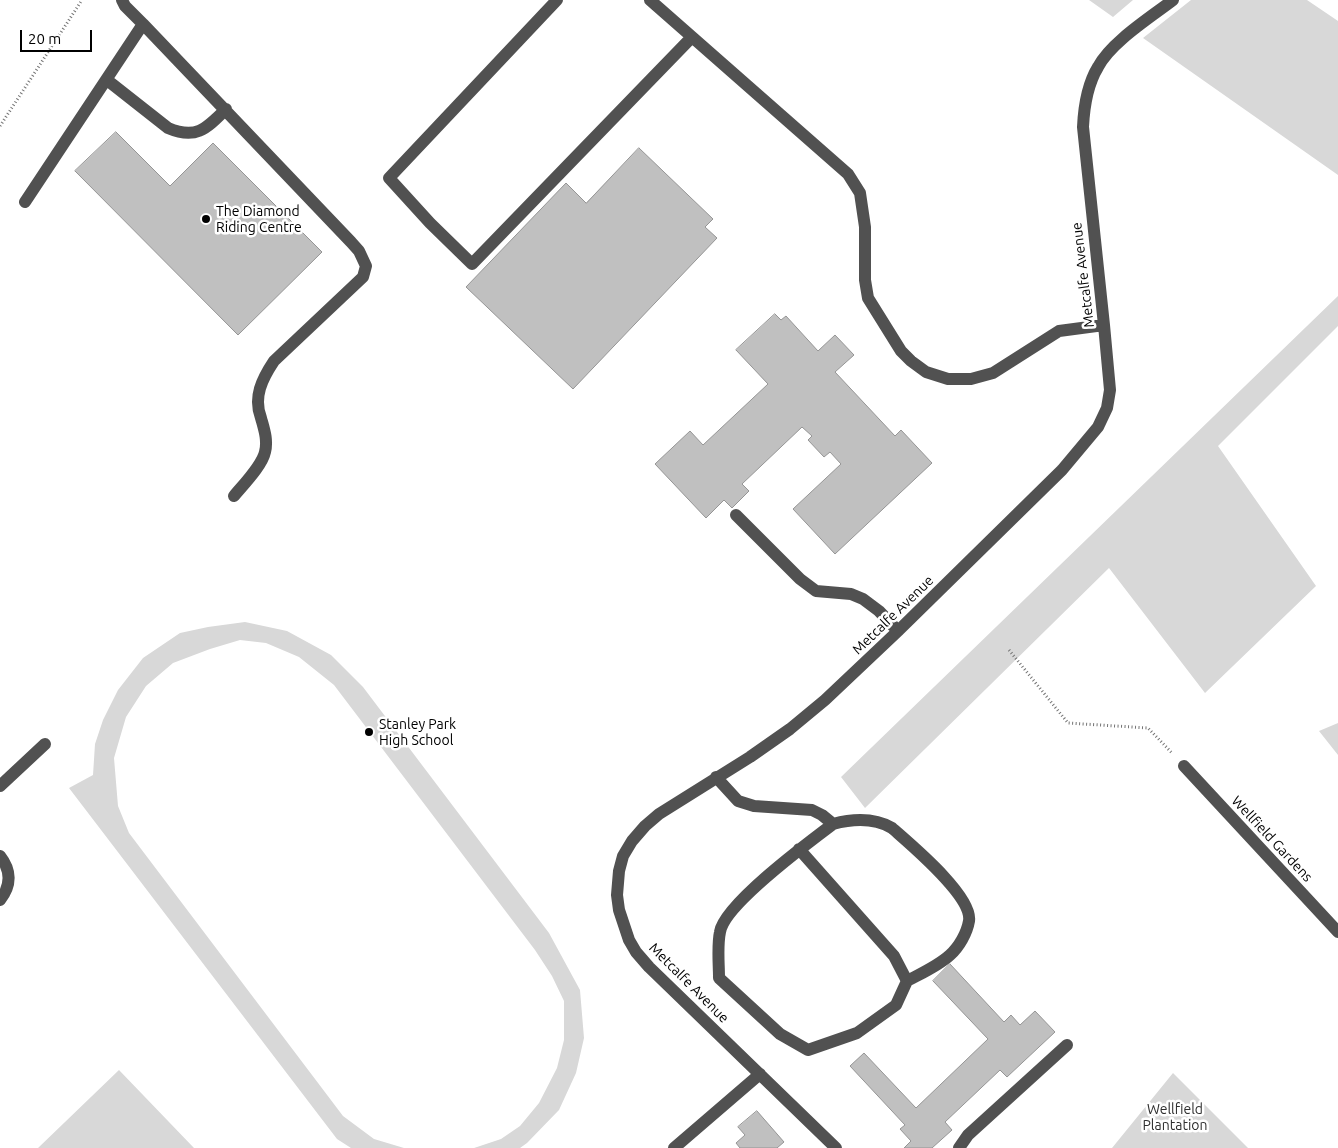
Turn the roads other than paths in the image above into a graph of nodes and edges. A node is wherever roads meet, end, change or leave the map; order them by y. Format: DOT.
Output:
graph roads {
  1 [pos="122,0"];
  2 [pos="558,0"];
  3 [pos="650,0"];
  4 [pos="1173,0"];
  5 [pos="143,24"];
  6 [pos="692,37"];
  7 [pos="107,80"];
  8 [pos="226,109"];
  9 [pos="26,202"];
  10 [pos="1104,325"];
  11 [pos="234,496"];
  12 [pos="736,515"];
  13 [pos="898,631"];
  14 [pos="45,744"];
  15 [pos="1184,766"];
  16 [pos="716,777"];
  17 [pos="0,786"];
  18 [pos="833,824"];
  19 [pos="799,849"];
  20 [pos="0,856"];
  21 [pos="0,900"];
  22 [pos="1338,932"];
  23 [pos="907,981"];
  24 [pos="1067,1045"];
  25 [pos="760,1074"];
  26 [pos="674,1148"];
  27 [pos="836,1148"];
  28 [pos="959,1148"];
  1 -- 5 [label="street"];
  2 -- 6 [label="street"];
  3 -- 6 [label="street"];
  4 -- 10 [label="street, Metcalfe Avenue"];
  5 -- 7 [label="street"];
  5 -- 8 [label="street"];
  6 -- 10 [label="street"];
  7 -- 8 [label="street"];
  7 -- 9 [label="street"];
  8 -- 11 [label="street"];
  10 -- 13 [label="street, Metcalfe Avenue"];
  12 -- 13 [label="street"];
  13 -- 16 [label="street, Metcalfe Avenue"];
  14 -- 17 [label="street"];
  15 -- 22 [label="street, Wellfield Gardens"];
  16 -- 18 [label="street"];
  16 -- 25 [label="street, Metcalfe Avenue"];
  18 -- 19 [label="street"];
  18 -- 23 [label="street"];
  19 -- 23 [label="street"];
  19 -- 23 [label="street"];
  20 -- 21 [label="street"];
  24 -- 28 [label="street"];
  25 -- 26 [label="street"];
  25 -- 27 [label="street, Metcalfe Avenue"];
}
